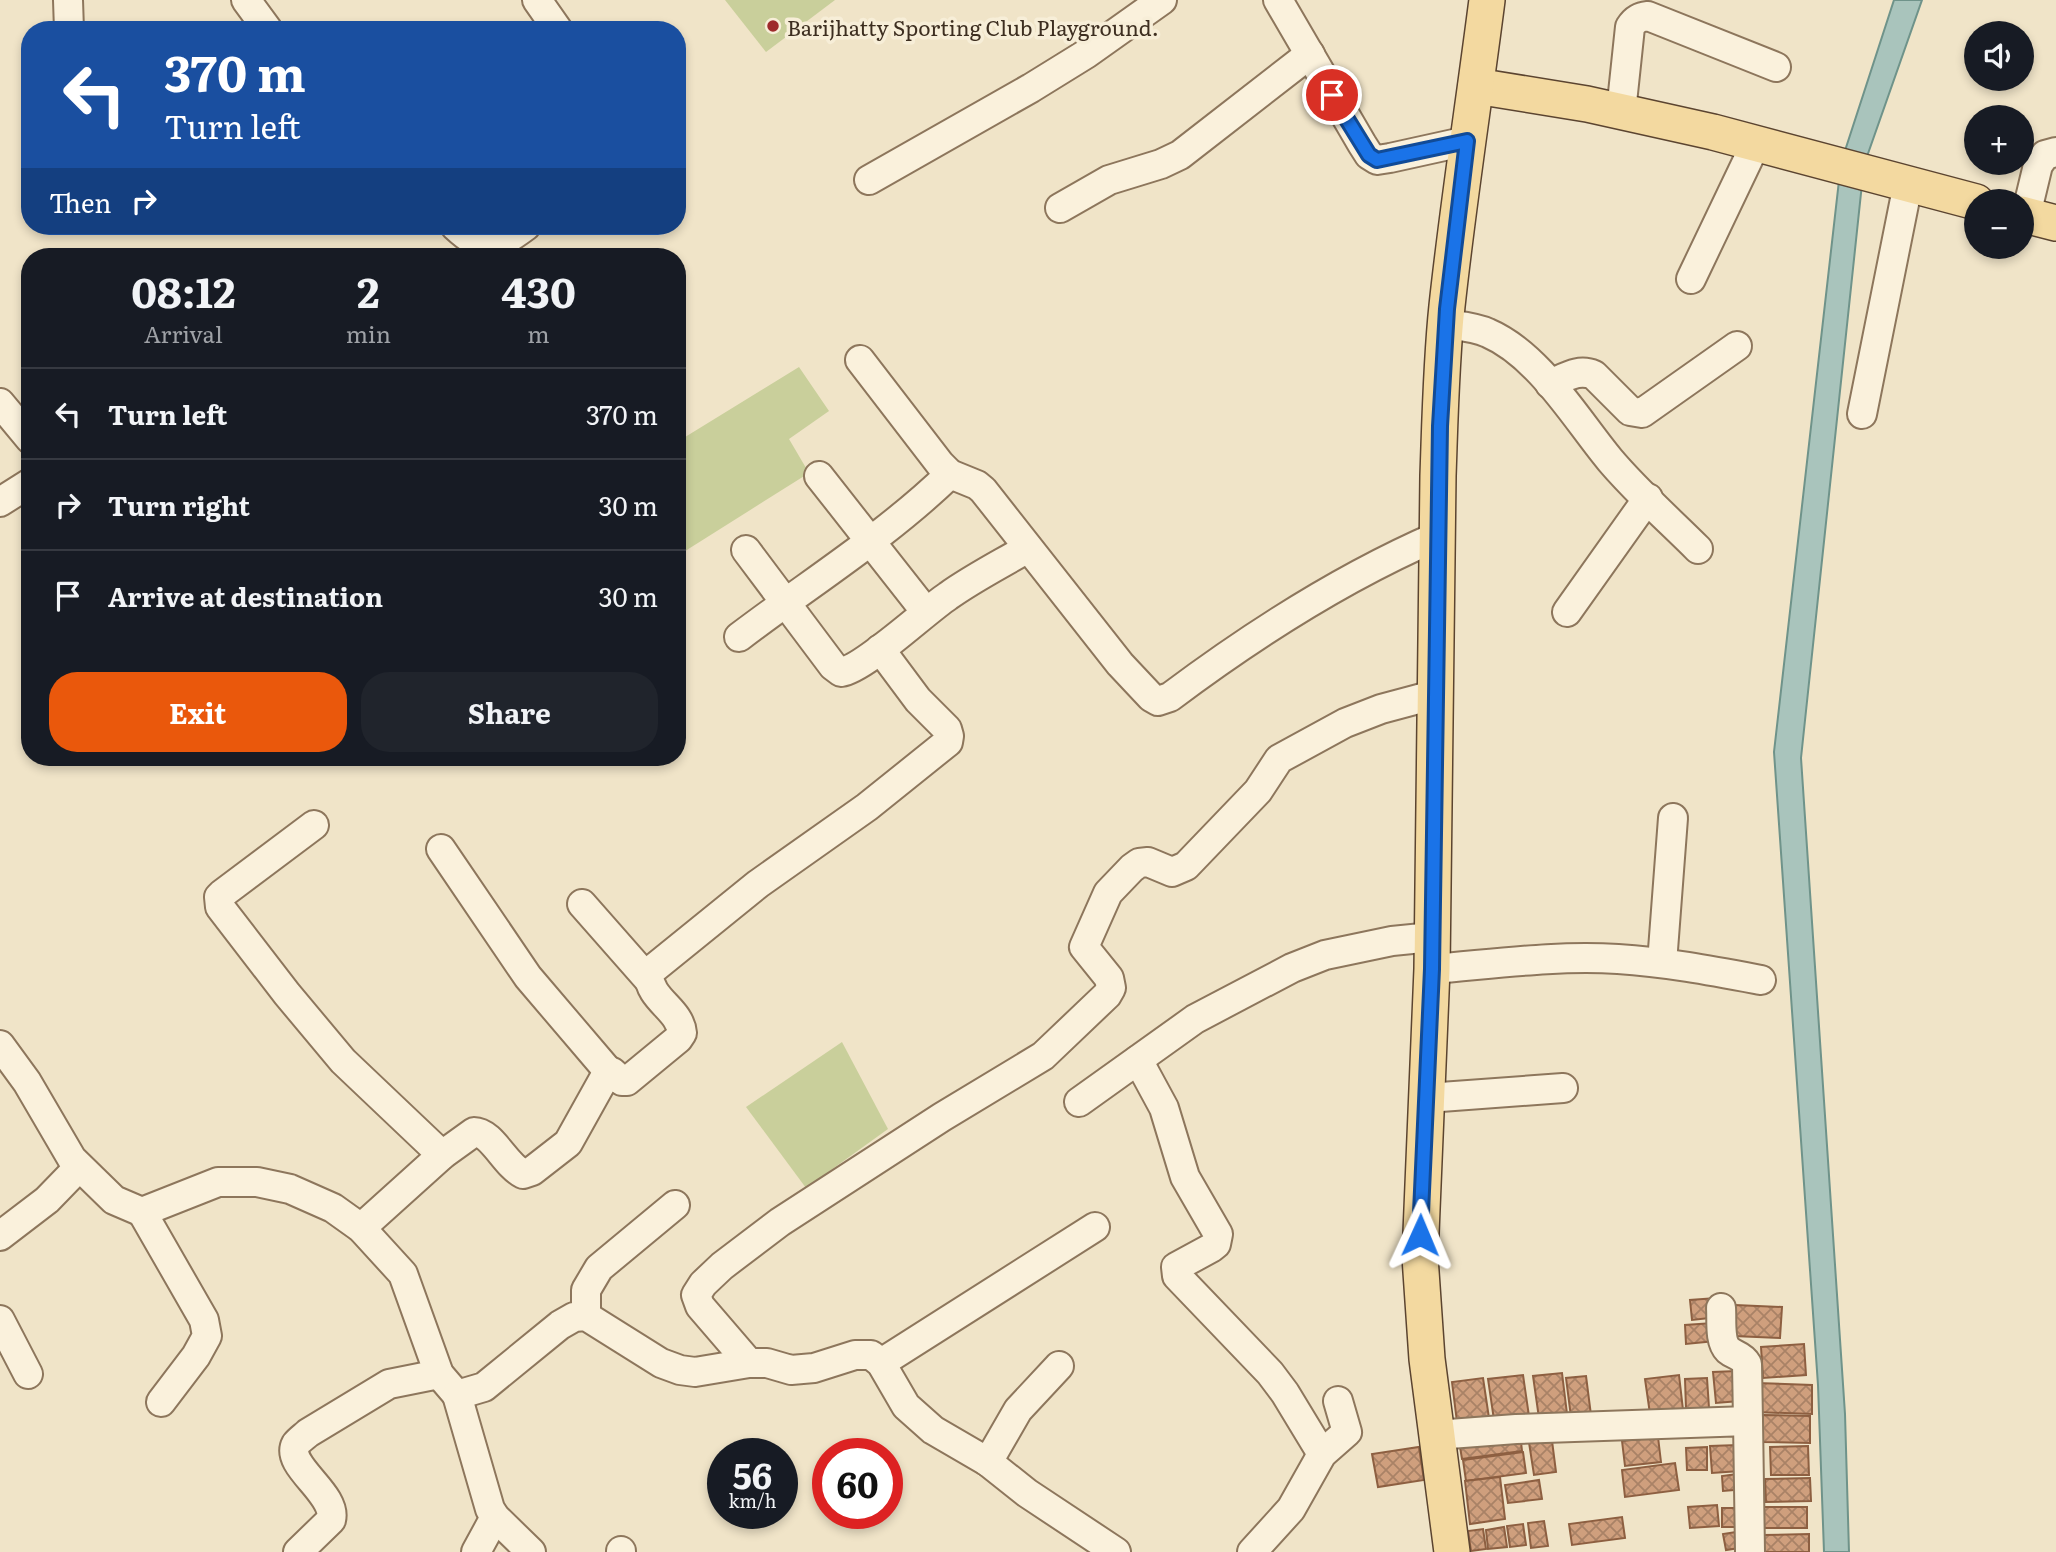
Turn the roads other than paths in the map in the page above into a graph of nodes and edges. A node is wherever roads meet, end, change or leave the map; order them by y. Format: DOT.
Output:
graph roads {
  1 [pos="68,0"];
  2 [pos="246,0"];
  3 [pos="537,0"];
  4 [pos="1162,0"];
  5 [pos="1278,0"];
  6 [pos="1487,0"];
  7 [pos="69,21"];
  8 [pos="261,21"];
  9 [pos="552,21"];
  10 [pos="1310,54"];
  11 [pos="1776,67"];
  12 [pos="1476,86"];
  13 [pos="1620,111"];
  14 [pos="1467,141"];
  15 [pos="1756,143"];
  16 [pos="2056,152"];
  17 [pos="869,180"];
  18 [pos="1909,184"];
  19 [pos="1964,199"];
  20 [pos="1060,208"];
  21 [pos="2035,217"];
  22 [pos="466,235"];
  23 [pos="511,235"];
  24 [pos="483,248"];
  25 [pos="493,248"];
  26 [pos="1691,279"];
  27 [pos="1446,324"];
  28 [pos="1737,346"];
  29 [pos="860,360"];
  30 [pos="1550,384"];
  31 [pos="0,403"];
  32 [pos="1862,414"];
  33 [pos="21,428"];
  34 [pos="950,474"];
  35 [pos="819,476"];
  36 [pos="21,489"];
  37 [pos="1648,498"];
  38 [pos="0,502"];
  39 [pos="1438,536"];
  40 [pos="871,543"];
  41 [pos="1028,548"];
  42 [pos="1698,549"];
  43 [pos="746,550"];
  44 [pos="785,602"];
  45 [pos="926,612"];
  46 [pos="1567,612"];
  47 [pos="739,637"];
  48 [pos="880,649"];
  49 [pos="1437,694"];
  50 [pos="1673,818"];
  51 [pos="314,825"];
  52 [pos="441,849"];
  53 [pos="582,904"];
  54 [pos="1432,953"];
  55 [pos="1662,963"];
  56 [pos="648,979"];
  57 [pos="1760,980"];
  58 [pos="0,1045"];
  59 [pos="1138,1060"];
  60 [pos="609,1072"];
  61 [pos="1563,1088"];
  62 [pos="1427,1098"];
  63 [pos="1079,1102"];
  64 [pos="442,1155"];
  65 [pos="79,1167"];
  66 [pos="675,1205"];
  67 [pos="142,1212"];
  68 [pos="1095,1227"];
  69 [pos="361,1228"];
  70 [pos="0,1236"];
  71 [pos="1721,1308"];
  72 [pos="586,1316"];
  73 [pos="0,1320"];
  74 [pos="749,1363"];
  75 [pos="881,1363"];
  76 [pos="1059,1366"];
  77 [pos="28,1374"];
  78 [pos="439,1374"];
  79 [pos="457,1395"];
  80 [pos="1338,1401"];
  81 [pos="161,1402"];
  82 [pos="1748,1421"];
  83 [pos="1436,1435"];
  84 [pos="1322,1454"];
  85 [pos="988,1462"];
  86 [pos="495,1517"];
  87 [pos="298,1552"];
  88 [pos="476,1552"];
  89 [pos="531,1552"];
  90 [pos="1116,1552"];
  91 [pos="1252,1552"];
  92 [pos="1452,1552"];
  93 [pos="1750,1552"];
  1 -- 7 [label="street"];
  2 -- 8 [label="street"];
  3 -- 9 [label="street"];
  4 -- 17 [label="street"];
  5 -- 10 [label="street"];
  6 -- 12 [label="main road"];
  10 -- 14 [label="street"];
  10 -- 20 [label="street"];
  11 -- 13 [label="street"];
  12 -- 13 [label="main road"];
  12 -- 14 [label="main road"];
  13 -- 15 [label="main road"];
  14 -- 27 [label="main road"];
  15 -- 18 [label="main road"];
  15 -- 26 [label="street"];
  16 -- 21 [label="street"];
  18 -- 19 [label="main road"];
  18 -- 32 [label="street"];
  22 -- 24 [label="street"];
  23 -- 25 [label="street"];
  27 -- 30 [label="street"];
  27 -- 39 [label="main road"];
  28 -- 30 [label="street"];
  29 -- 34 [label="street"];
  30 -- 37 [label="street"];
  31 -- 33 [label="street"];
  34 -- 40 [label="street"];
  34 -- 41 [label="street"];
  35 -- 40 [label="street"];
  36 -- 38 [label="street"];
  37 -- 42 [label="street"];
  37 -- 46 [label="street"];
  39 -- 41 [label="street"];
  39 -- 49 [label="main road"];
  40 -- 44 [label="street"];
  40 -- 45 [label="street"];
  41 -- 45 [label="street"];
  43 -- 44 [label="street"];
  44 -- 47 [label="street"];
  44 -- 48 [label="street"];
  45 -- 48 [label="street"];
  48 -- 56 [label="street"];
  49 -- 54 [label="main road"];
  49 -- 74 [label="street"];
  50 -- 55 [label="street"];
  51 -- 64 [label="street"];
  52 -- 60 [label="street"];
  53 -- 56 [label="street"];
  54 -- 55 [label="street"];
  54 -- 59 [label="street"];
  54 -- 62 [label="main road"];
  55 -- 57 [label="street"];
  56 -- 60 [label="street"];
  58 -- 65 [label="street"];
  59 -- 63 [label="street"];
  59 -- 84 [label="street"];
  60 -- 64 [label="street"];
  61 -- 62 [label="street"];
  62 -- 83 [label="main road"];
  64 -- 69 [label="street"];
  65 -- 67 [label="street"];
  65 -- 70 [label="street"];
  66 -- 72 [label="street"];
  67 -- 69 [label="street"];
  67 -- 81 [label="street"];
  68 -- 75 [label="street"];
  69 -- 78 [label="street"];
  71 -- 82 [label="street"];
  72 -- 74 [label="street"];
  72 -- 79 [label="street"];
  73 -- 77 [label="street"];
  74 -- 75 [label="street"];
  75 -- 85 [label="street"];
  76 -- 85 [label="street"];
  78 -- 79 [label="street"];
  78 -- 87 [label="street"];
  79 -- 86 [label="street"];
  80 -- 84 [label="street"];
  82 -- 83 [label="street"];
  82 -- 93 [label="street"];
  83 -- 92 [label="main road"];
  84 -- 91 [label="street"];
  85 -- 90 [label="street"];
  86 -- 88 [label="street"];
  86 -- 89 [label="street"];
}
